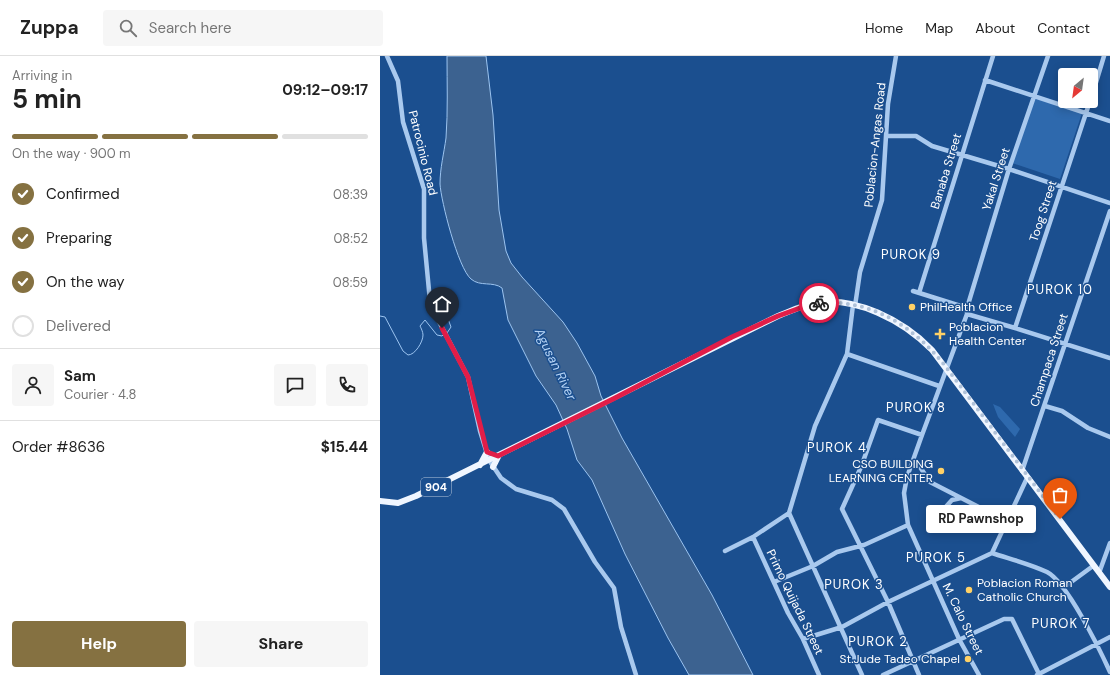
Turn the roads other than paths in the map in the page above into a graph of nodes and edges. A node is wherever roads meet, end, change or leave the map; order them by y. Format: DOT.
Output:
graph roads {
  1 [pos="387,56"];
  2 [pos="896,56"];
  3 [pos="993,56"];
  4 [pos="1048,56"];
  5 [pos="1104,56"];
  6 [pos="1098,76"];
  7 [pos="985,80"];
  8 [pos="1035,96"];
  9 [pos="1088,108"];
  10 [pos="1086,113"];
  11 [pos="1110,121"];
  12 [pos="886,136"];
  13 [pos="962,154"];
  14 [pos="1009,169"];
  15 [pos="1061,186"];
  16 [pos="1110,203"];
  17 [pos="1110,211"];
  18 [pos="854,305"];
  19 [pos="967,308"];
  20 [pos="967,314"];
  21 [pos="1016,328"];
  22 [pos="1065,343"];
  23 [pos="846,354"];
  24 [pos="1110,358"];
  25 [pos="946,367"];
  26 [pos="940,386"];
  27 [pos="1045,406"];
  28 [pos="922,434"];
  29 [pos="1110,437"];
  30 [pos="487,452"];
  31 [pos="498,456"];
  32 [pos="489,460"];
  33 [pos="913,461"];
  34 [pos="480,465"];
  35 [pos="492,467"];
  36 [pos="1022,470"];
  37 [pos="1027,478"];
  38 [pos="961,498"];
  39 [pos="380,501"];
  40 [pos="789,513"];
  41 [pos="1006,521"];
  42 [pos="908,525"];
  43 [pos="950,530"];
  44 [pos="753,537"];
  45 [pos="1110,543"];
  46 [pos="859,547"];
  47 [pos="725,551"];
  48 [pos="992,553"];
  49 [pos="813,566"];
  50 [pos="1093,566"];
  51 [pos="1099,573"];
  52 [pos="933,581"];
  53 [pos="774,582"];
  54 [pos="1110,587"];
  55 [pos="1063,588"];
  56 [pos="888,602"];
  57 [pos="842,627"];
  58 [pos="1110,637"];
  59 [pos="803,639"];
  60 [pos="959,639"];
  61 [pos="1097,644"];
  62 [pos="912,661"];
  63 [pos="1110,672"];
  64 [pos="1038,674"];
  65 [pos="636,675"];
  66 [pos="819,675"];
  67 [pos="862,675"];
  68 [pos="883,675"];
  69 [pos="919,675"];
  70 [pos="979,675"];
  1 -- 30 [label="street, Patrocinio Road"];
  2 -- 12 [label="street, Poblacion-Angas Road"];
  3 -- 7 [label="street, Banaba Street"];
  4 -- 8 [label="street, Yakal Street"];
  5 -- 6 [label="street, Toog Street"];
  7 -- 8 [label="street"];
  7 -- 13 [label="street, Banaba Street"];
  8 -- 10 [label="street"];
  8 -- 14 [label="street, Yakal Street"];
  9 -- 10 [label="street, Toog Street"];
  10 -- 11 [label="street"];
  10 -- 15 [label="street, Toog Street"];
  12 -- 13 [label="street"];
  12 -- 18 [label="street, Poblacion-Angas Road"];
  13 -- 14 [label="street"];
  13 -- 19 [label="street, Banaba Street"];
  14 -- 15 [label="street"];
  14 -- 19 [label="street, Yakal Street"];
  15 -- 16 [label="street"];
  15 -- 21 [label="street, Toog Street"];
  17 -- 22 [label="street, Champaca Street"];
  18 -- 23 [label="street, Poblacion-Angas Road"];
  18 -- 25 [label="main road, 904"];
  18 -- 31 [label="main road, 904"];
  19 -- 20 [label="street, Yakal Street"];
  20 -- 21 [label="street"];
  20 -- 25 [label="street"];
  21 -- 22 [label="street"];
  22 -- 24 [label="street"];
  22 -- 27 [label="street, Champaca Street"];
  23 -- 26 [label="street"];
  23 -- 40 [label="street, Poblacion-Angas Road"];
  25 -- 26 [label="street, M. Calo Street"];
  25 -- 36 [label="main road, 904"];
  26 -- 28 [label="street, M. Calo Street"];
  27 -- 29 [label="street"];
  27 -- 36 [label="street, Champaca Street"];
  28 -- 33 [label="street, M. Calo Street"];
  28 -- 46 [label="street"];
  30 -- 31 [label="main road"];
  30 -- 32 [label="street, Patrocinio Road"];
  30 -- 34 [label="main road"];
  31 -- 32 [label="main road, 904"];
  31 -- 35 [label="main road"];
  32 -- 34 [label="main road, 904"];
  32 -- 35 [label="street, Patrocinio Road"];
  33 -- 38 [label="street"];
  33 -- 42 [label="street, M. Calo Street"];
  34 -- 35 [label="main road"];
  34 -- 39 [label="main road, 904"];
  35 -- 65 [label="street, Patrocinio Road"];
  36 -- 37 [label="main road, 904"];
  37 -- 41 [label="street"];
  37 -- 50 [label="main road, 904"];
  38 -- 41 [label="street"];
  38 -- 43 [label="street"];
  40 -- 44 [label="street"];
  40 -- 49 [label="street"];
  41 -- 48 [label="street"];
  42 -- 46 [label="street"];
  42 -- 52 [label="street, M. Calo Street"];
  44 -- 47 [label="street"];
  44 -- 53 [label="street, Primo Quijada Street"];
  45 -- 51 [label="street"];
  46 -- 49 [label="street"];
  46 -- 56 [label="street"];
  48 -- 52 [label="street"];
  48 -- 55 [label="street"];
  49 -- 53 [label="street"];
  49 -- 57 [label="street"];
  50 -- 51 [label="main road, 904"];
  50 -- 55 [label="street"];
  51 -- 54 [label="main road, 904"];
  52 -- 56 [label="street"];
  52 -- 60 [label="street, M. Calo Street"];
  53 -- 59 [label="street, Primo Quijada Street"];
  55 -- 61 [label="street"];
  56 -- 57 [label="street"];
  56 -- 62 [label="street"];
  57 -- 59 [label="street"];
  57 -- 67 [label="street"];
  58 -- 61 [label="street"];
  59 -- 66 [label="street, Primo Quijada Street"];
  60 -- 62 [label="street"];
  60 -- 64 [label="street"];
  60 -- 70 [label="street, M. Calo Street"];
  61 -- 63 [label="street"];
  61 -- 64 [label="street"];
  62 -- 68 [label="street"];
  62 -- 69 [label="street"];
}
